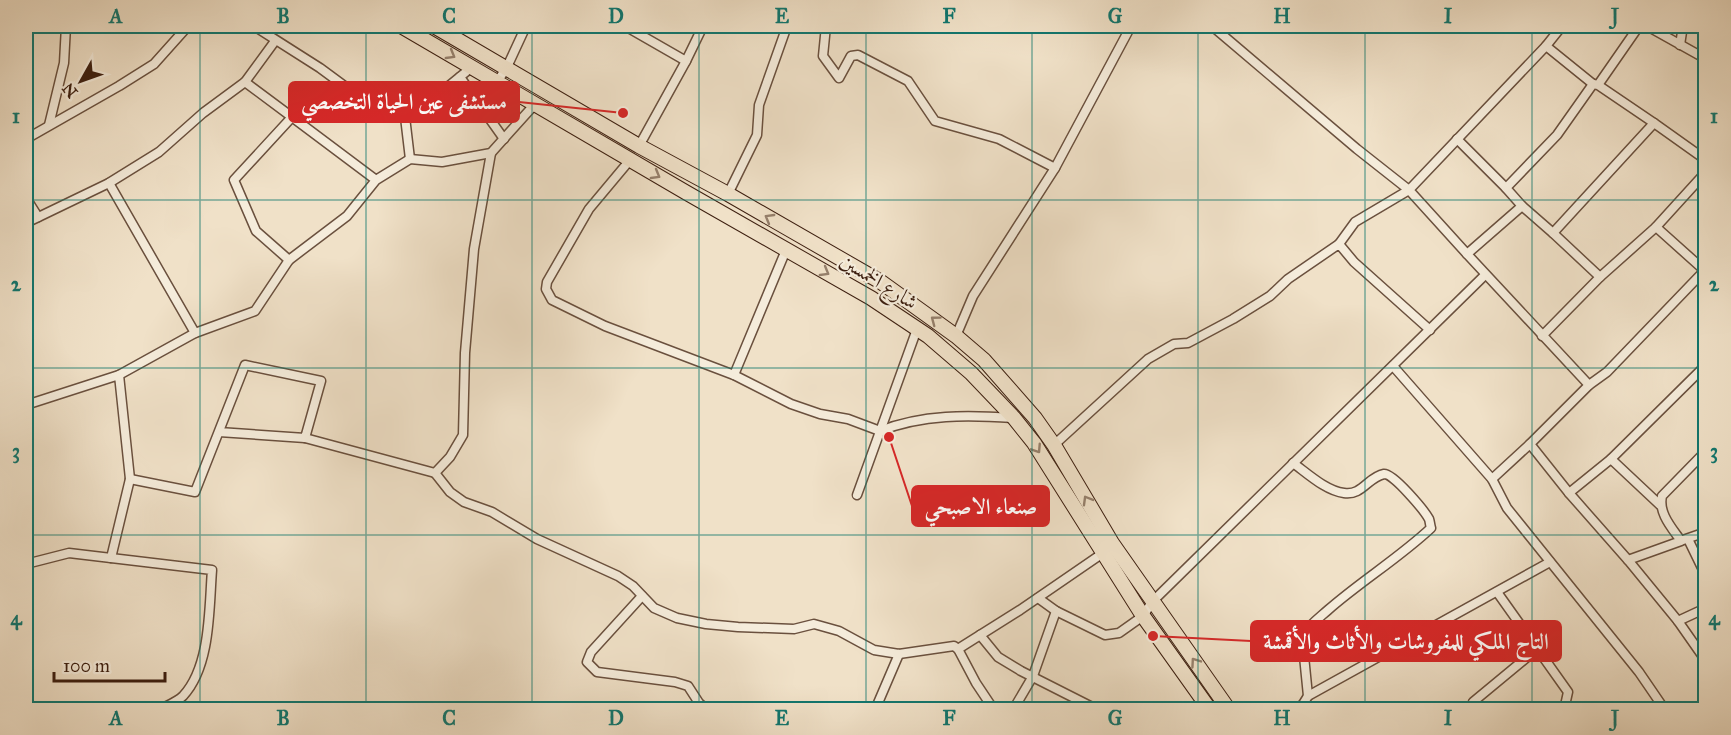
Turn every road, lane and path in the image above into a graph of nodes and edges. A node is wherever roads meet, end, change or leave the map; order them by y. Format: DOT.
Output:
graph roads {
  1 [pos="66,26"];
  2 [pos="188,26"];
  3 [pos="254,26"];
  4 [pos="401,26"];
  5 [pos="434,26"];
  6 [pos="526,26"];
  7 [pos="625,26"];
  8 [pos="703,26"];
  9 [pos="787,26"];
  10 [pos="826,26"];
  11 [pos="1130,26"];
  12 [pos="1212,26"];
  13 [pos="1562,26"];
  14 [pos="1639,26"];
  15 [pos="1647,26"];
  16 [pos="1677,26"];
  17 [pos="275,41"];
  18 [pos="1680,45"];
  19 [pos="1546,46"];
  20 [pos="1706,59"];
  21 [pos="686,61"];
  22 [pos="472,67"];
  23 [pos="507,67"];
  24 [pos="459,77"];
  25 [pos="245,82"];
  26 [pos="497,82"];
  27 [pos="1595,84"];
  28 [pos="535,104"];
  29 [pos="292,117"];
  30 [pos="405,117"];
  31 [pos="1654,123"];
  32 [pos="49,125"];
  33 [pos="26,139"];
  34 [pos="504,139"];
  35 [pos="1456,139"];
  36 [pos="639,146"];
  37 [pos="491,153"];
  38 [pos="410,159"];
  39 [pos="630,160"];
  40 [pos="1706,160"];
  41 [pos="1054,168"];
  42 [pos="1706,172"];
  43 [pos="694,177"];
  44 [pos="376,180"];
  45 [pos="109,183"];
  46 [pos="1506,188"];
  47 [pos="1409,190"];
  48 [pos="687,193"];
  49 [pos="728,194"];
  50 [pos="26,198"];
  51 [pos="1522,206"];
  52 [pos="38,217"];
  53 [pos="26,223"];
  54 [pos="1656,227"];
  55 [pos="1553,233"];
  56 [pos="1339,244"];
  57 [pos="786,250"];
  58 [pos="1467,254"];
  59 [pos="289,260"];
  60 [pos="1705,270"];
  61 [pos="1485,275"];
  62 [pos="1600,277"];
  63 [pos="917,329"];
  64 [pos="1430,330"];
  65 [pos="195,333"];
  66 [pos="956,336"];
  67 [pos="1542,336"];
  68 [pos="984,360"];
  69 [pos="1706,364"];
  70 [pos="1393,366"];
  71 [pos="971,373"];
  72 [pos="119,375"];
  73 [pos="734,375"];
  74 [pos="1589,385"];
  75 [pos="26,405"];
  76 [pos="1014,418"];
  77 [pos="880,431"];
  78 [pos="219,432"];
  79 [pos="305,438"];
  80 [pos="1530,444"];
  81 [pos="1054,445"];
  82 [pos="1706,451"];
  83 [pos="1611,459"];
  84 [pos="1293,463"];
  85 [pos="435,473"];
  86 [pos="130,479"];
  87 [pos="1492,479"];
  88 [pos="1569,493"];
  89 [pos="857,495"];
  90 [pos="1660,505"];
  91 [pos="1706,532"];
  92 [pos="1685,540"];
  93 [pos="1103,553"];
  94 [pos="111,558"];
  95 [pos="1628,560"];
  96 [pos="1551,562"];
  97 [pos="26,564"];
  98 [pos="1706,576"];
  99 [pos="1497,592"];
  100 [pos="642,597"];
  101 [pos="1038,598"];
  102 [pos="1152,602"];
  103 [pos="1706,608"];
  104 [pos="1056,611"];
  105 [pos="1143,616"];
  106 [pos="1678,621"];
  107 [pos="980,635"];
  108 [pos="1537,649"];
  109 [pos="958,650"];
  110 [pos="899,654"];
  111 [pos="1706,661"];
  112 [pos="1033,676"];
  113 [pos="1308,696"];
  114 [pos="1473,702"];
  115 [pos="26,708"];
  116 [pos="32,710"];
  117 [pos="159,710"];
  118 [pos="707,710"];
  119 [pos="875,710"];
  120 [pos="994,710"];
  121 [pos="1013,710"];
  122 [pos="1098,710"];
  123 [pos="1210,710"];
  124 [pos="1229,710"];
  125 [pos="1296,710"];
  126 [pos="1564,710"];
  127 [pos="1665,710"];
  1 -- 32 [label="street"];
  2 -- 32 [label="street"];
  3 -- 17 [label="street"];
  4 -- 22 [label="main road, شارع الخمسين, one-way"];
  5 -- 23 [label="main road, شارع الخمسين"];
  6 -- 23 [label="street"];
  7 -- 21 [label="street"];
  8 -- 21 [label="street"];
  9 -- 49 [label="street"];
  10 -- 41 [label="street"];
  11 -- 41 [label="street"];
  12 -- 47 [label="street"];
  13 -- 19 [label="street"];
  14 -- 27 [label="street"];
  15 -- 18 [label="street"];
  16 -- 18 [label="street"];
  17 -- 25 [label="street"];
  17 -- 30 [label="street"];
  18 -- 20 [label="street"];
  19 -- 27 [label="street"];
  19 -- 35 [label="street"];
  21 -- 36 [label="street"];
  22 -- 24 [label="street"];
  22 -- 26 [label="main road, شارع الخمسين"];
  23 -- 26 [label="street"];
  23 -- 36 [label="main road, شارع الخمسين"];
  24 -- 30 [label="street"];
  24 -- 34 [label="street"];
  25 -- 29 [label="street"];
  25 -- 45 [label="street"];
  26 -- 28 [label="main road, شارع الخمسين"];
  27 -- 31 [label="street"];
  27 -- 46 [label="street"];
  28 -- 34 [label="street"];
  28 -- 39 [label="main road, شارع الخمسين"];
  29 -- 44 [label="street"];
  29 -- 59 [label="street"];
  30 -- 38 [label="street"];
  31 -- 40 [label="street"];
  31 -- 55 [label="street"];
  32 -- 33 [label="street"];
  34 -- 37 [label="street"];
  35 -- 46 [label="street"];
  35 -- 47 [label="street"];
  36 -- 43 [label="main road, شارع الخمسين"];
  37 -- 38 [label="street"];
  37 -- 85 [label="street"];
  38 -- 44 [label="street"];
  39 -- 48 [label="main road, شارع الخمسين, one-way"];
  39 -- 73 [label="street"];
  41 -- 66 [label="street"];
  42 -- 54 [label="street"];
  43 -- 48 [label="main road"];
  43 -- 49 [label="main road, شارع الخمسين"];
  44 -- 59 [label="street"];
  45 -- 52 [label="street"];
  45 -- 65 [label="street"];
  46 -- 51 [label="street"];
  47 -- 56 [label="street"];
  47 -- 58 [label="street"];
  48 -- 57 [label="main road, شارع الخمسين"];
  66 -- 49 [label="main road, شارع الخمسين, one-way"];
  50 -- 52 [label="street"];
  51 -- 55 [label="street"];
  51 -- 58 [label="street"];
  52 -- 53 [label="street"];
  54 -- 60 [label="street"];
  54 -- 62 [label="street"];
  55 -- 62 [label="street"];
  56 -- 64 [label="street"];
  56 -- 81 [label="street"];
  57 -- 63 [label="main road, شارع الخمسين, one-way"];
  57 -- 73 [label="street"];
  58 -- 61 [label="street"];
  59 -- 65 [label="street"];
  60 -- 74 [label="street"];
  61 -- 64 [label="street"];
  61 -- 67 [label="street"];
  62 -- 67 [label="street"];
  63 -- 71 [label="main road, شارع الخمسين"];
  63 -- 77 [label="street"];
  64 -- 70 [label="street"];
  65 -- 72 [label="street"];
  66 -- 68 [label="main road, شارع الخمسين"];
  67 -- 74 [label="street"];
  68 -- 71 [label="main road"];
  68 -- 81 [label="main road, شارع الخمسين"];
  69 -- 83 [label="street"];
  70 -- 84 [label="street"];
  70 -- 87 [label="street"];
  71 -- 76 [label="main road, شارع الخمسين"];
  72 -- 75 [label="street"];
  72 -- 86 [label="street"];
  73 -- 77 [label="street"];
  74 -- 80 [label="street"];
  76 -- 77 [label="street"];
  76 -- 93 [label="main road, شارع الخمسين, one-way"];
  77 -- 89 [label="street"];
  78 -- 79 [label="street"];
  78 -- 79 [label="street"];
  78 -- 86 [label="street"];
  79 -- 85 [label="street"];
  80 -- 87 [label="street"];
  80 -- 88 [label="street"];
  102 -- 81 [label="main road, شارع الخمسين, one-way"];
  82 -- 90 [label="street"];
  83 -- 88 [label="street"];
  83 -- 90 [label="street"];
  84 -- 102 [label="street"];
  84 -- 113 [label="street"];
  85 -- 100 [label="street"];
  86 -- 94 [label="street"];
  87 -- 96 [label="street"];
  88 -- 95 [label="street"];
  90 -- 92 [label="street"];
  91 -- 92 [label="street"];
  92 -- 95 [label="street"];
  92 -- 98 [label="street"];
  93 -- 101 [label="street"];
  93 -- 105 [label="main road, شارع الخمسين"];
  94 -- 97 [label="street"];
  94 -- 117 [label="street"];
  95 -- 106 [label="street"];
  96 -- 99 [label="street"];
  96 -- 127 [label="street"];
  99 -- 108 [label="street"];
  99 -- 113 [label="street"];
  100 -- 110 [label="street"];
  100 -- 118 [label="street"];
  101 -- 104 [label="street"];
  101 -- 107 [label="street"];
  102 -- 105 [label="street"];
  124 -- 102 [label="main road, شارع الخمسين, one-way"];
  103 -- 106 [label="street"];
  104 -- 105 [label="street"];
  104 -- 112 [label="street"];
  105 -- 123 [label="main road, شارع الخمسين"];
  106 -- 111 [label="street"];
  107 -- 109 [label="street"];
  107 -- 112 [label="street"];
  108 -- 114 [label="street"];
  108 -- 126 [label="street"];
  109 -- 110 [label="street"];
  109 -- 120 [label="street"];
  110 -- 119 [label="street"];
  112 -- 121 [label="street"];
  112 -- 122 [label="street"];
  113 -- 125 [label="street"];
  115 -- 116 [label="street"];
}
